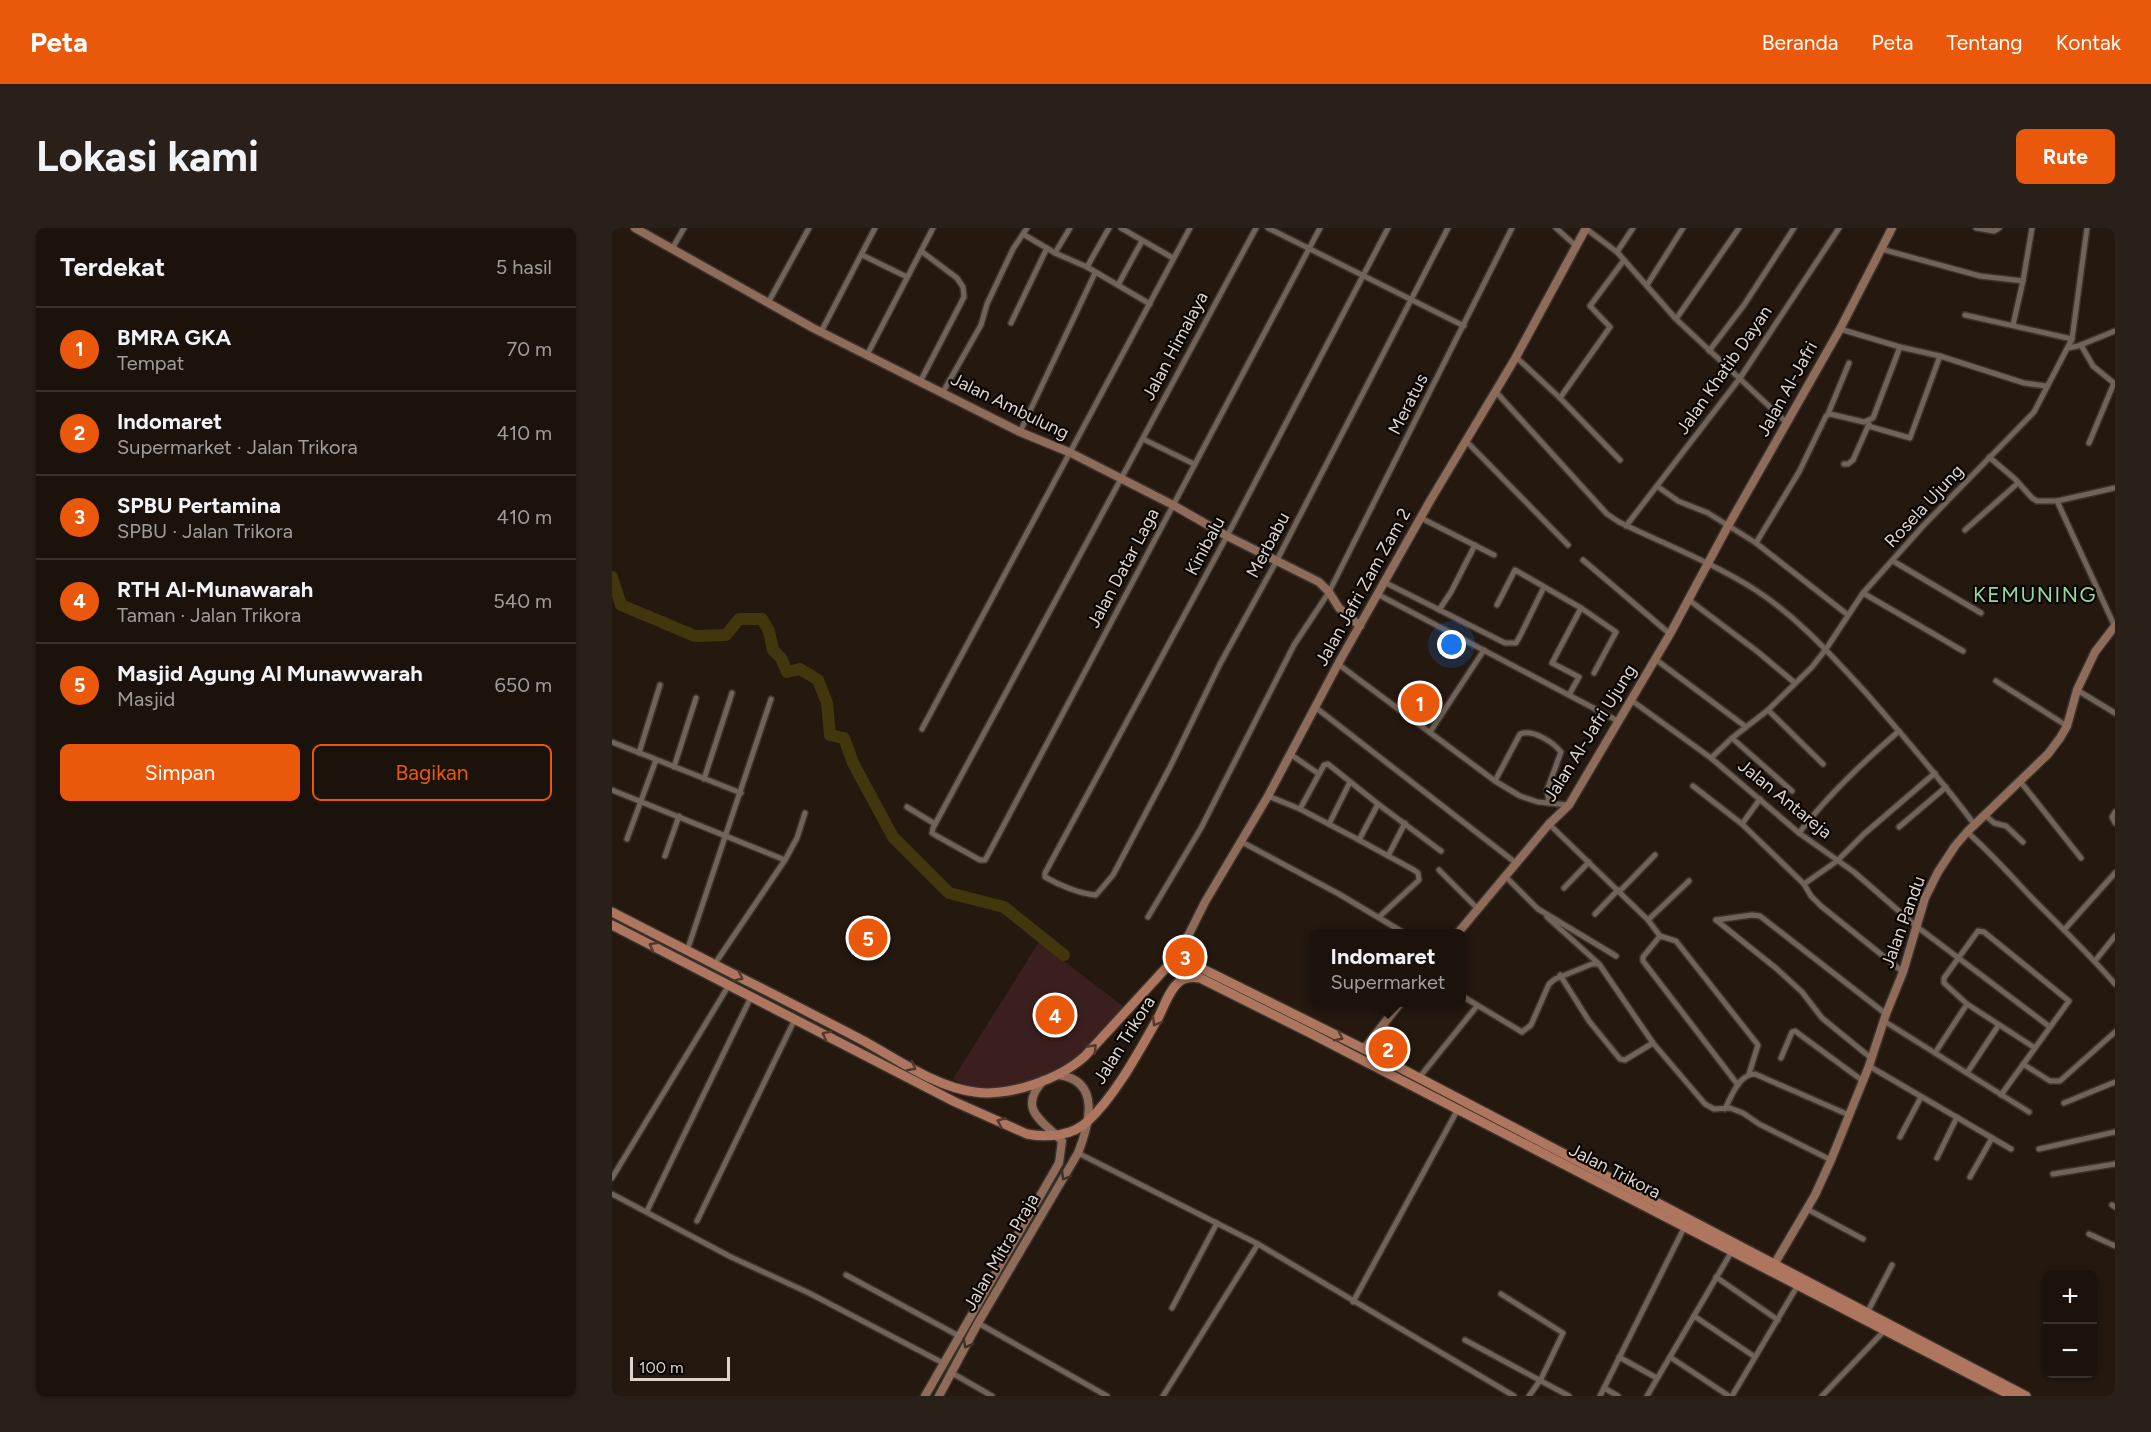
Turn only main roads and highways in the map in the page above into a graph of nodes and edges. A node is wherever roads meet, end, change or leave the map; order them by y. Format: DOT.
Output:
graph roads {
  1 [pos="612,913"];
  2 [pos="612,925"];
  3 [pos="1299,1022"];
  4 [pos="1312,1029"];
  5 [pos="861,1040"];
  6 [pos="855,1050"];
  7 [pos="1822,1293"];
  8 [pos="2012,1396"];
  9 [pos="2026,1396"];
  1 -- 5 [label="main road, Jalan Trikora, one-way"];
  6 -- 2 [label="main road, Jalan Trikora, one-way"];
  3 -- 4 [label="main road, Jalan Trikora"];
  5 -- 3 [label="main road, Jalan Trikora, one-way"];
  3 -- 6 [label="main road, Jalan Trikora, one-way"];
  4 -- 7 [label="main road, Jalan Trikora"];
  4 -- 7 [label="main road, Jalan Trikora, one-way"];
  5 -- 6 [label="main road"];
  7 -- 8 [label="main road, Jalan Trikora"];
  7 -- 9 [label="main road, Jalan Trikora"];
}
